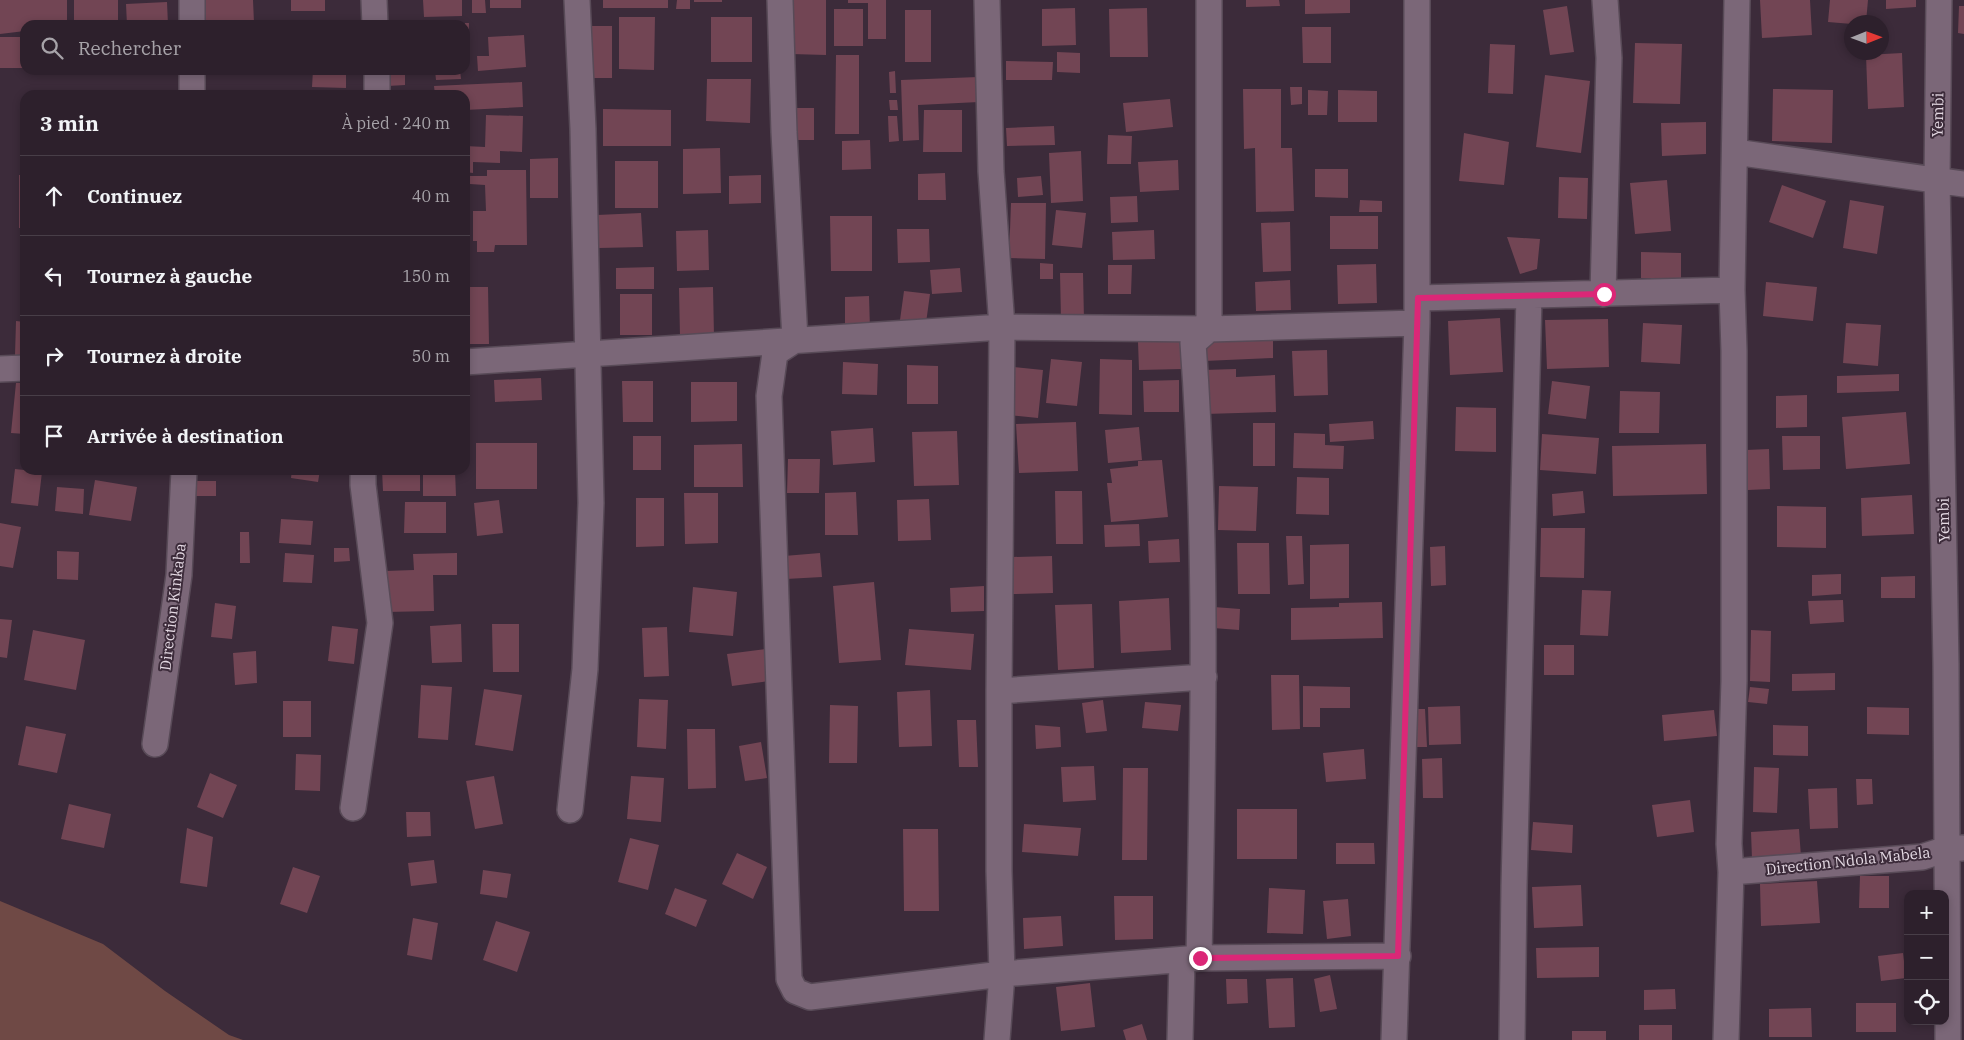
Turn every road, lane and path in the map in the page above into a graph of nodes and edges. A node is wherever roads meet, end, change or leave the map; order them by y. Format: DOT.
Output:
graph roads {
  1 [pos="192,0"];
  2 [pos="374,0"];
  3 [pos="577,0"];
  4 [pos="780,0"];
  5 [pos="987,0"];
  6 [pos="1209,0"];
  7 [pos="1417,0"];
  8 [pos="1605,0"];
  9 [pos="1737,0"];
  10 [pos="1939,0"];
  11 [pos="192,20"];
  12 [pos="375,20"];
  13 [pos="192,75"];
  14 [pos="376,75"];
  15 [pos="192,90"];
  16 [pos="377,90"];
  17 [pos="1735,152"];
  18 [pos="1937,181"];
  19 [pos="1964,184"];
  20 [pos="1732,290"];
  21 [pos="1604,294"];
  22 [pos="1529,296"];
  23 [pos="1418,298"];
  24 [pos="1417,322"];
  25 [pos="1002,327"];
  26 [pos="1209,328"];
  27 [pos="796,340"];
  28 [pos="589,353"];
  29 [pos="470,362"];
  30 [pos="20,368"];
  31 [pos="0,369"];
  32 [pos="184,475"];
  33 [pos="363,475"];
  34 [pos="1204,677"];
  35 [pos="999,691"];
  36 [pos="155,744"];
  37 [pos="354,808"];
  38 [pos="570,810"];
  39 [pos="1956,849"];
  40 [pos="1731,872"];
  41 [pos="1398,956"];
  42 [pos="1191,959"];
  43 [pos="1002,974"];
  44 [pos="997,1040"];
  45 [pos="1180,1040"];
  46 [pos="1394,1040"];
  47 [pos="1512,1040"];
  48 [pos="1726,1040"];
  49 [pos="1948,1040"];
  1 -- 11 [label="street"];
  2 -- 12 [label="street"];
  3 -- 28 [label="street"];
  4 -- 27 [label="street"];
  5 -- 25 [label="street"];
  6 -- 26 [label="street"];
  7 -- 23 [label="street"];
  8 -- 21 [label="street"];
  9 -- 17 [label="street"];
  10 -- 18 [label="street, Yembi"];
  13 -- 15 [label="street"];
  14 -- 16 [label="street"];
  17 -- 18 [label="street"];
  17 -- 20 [label="street"];
  18 -- 19 [label="street"];
  18 -- 39 [label="street, Yembi"];
  20 -- 21 [label="street"];
  20 -- 40 [label="street"];
  21 -- 22 [label="street"];
  22 -- 23 [label="street"];
  22 -- 47 [label="street"];
  23 -- 24 [label="street"];
  24 -- 26 [label="street"];
  24 -- 41 [label="street"];
  25 -- 26 [label="street"];
  25 -- 27 [label="street"];
  25 -- 35 [label="street"];
  26 -- 34 [label="street"];
  27 -- 28 [label="street"];
  27 -- 43 [label="street"];
  28 -- 29 [label="street"];
  28 -- 38 [label="street"];
  30 -- 31 [label="street"];
  32 -- 36 [label="street, Direction Kinkaba"];
  33 -- 37 [label="street"];
  34 -- 35 [label="street"];
  34 -- 42 [label="street"];
  35 -- 43 [label="street"];
  39 -- 40 [label="street, Direction Ndola Mabela"];
  39 -- 49 [label="street, Yembi"];
  40 -- 48 [label="street"];
  41 -- 42 [label="street"];
  41 -- 46 [label="street"];
  42 -- 43 [label="street"];
  42 -- 45 [label="street"];
  43 -- 44 [label="street"];
}
